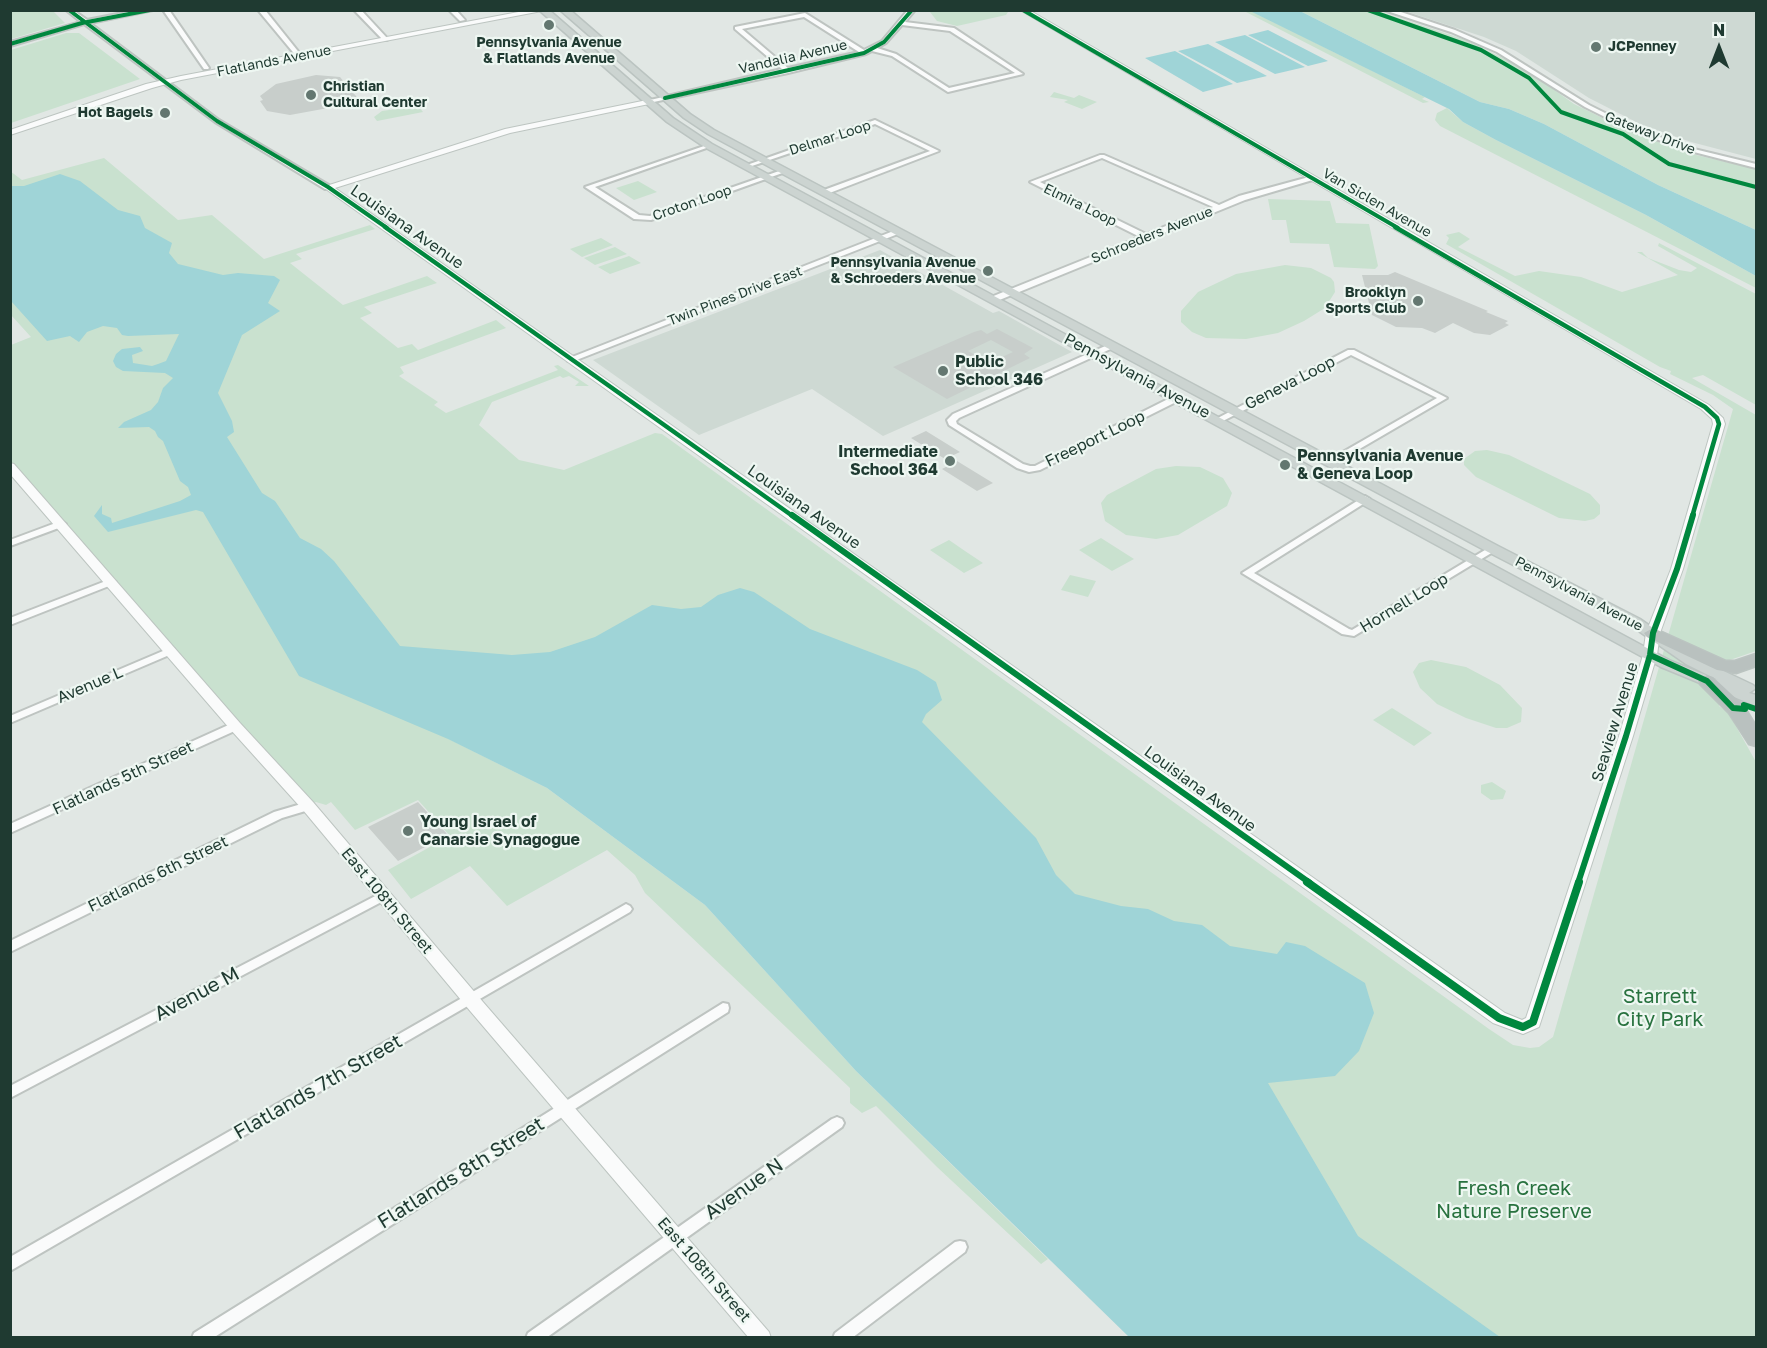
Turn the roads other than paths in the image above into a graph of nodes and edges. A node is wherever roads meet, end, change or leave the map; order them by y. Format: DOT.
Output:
graph roads {
  1 [pos="69,10"];
  2 [pos="150,10"];
  3 [pos="166,10"];
  4 [pos="261,10"];
  5 [pos="357,10"];
  6 [pos="452,10"];
  7 [pos="512,10"];
  8 [pos="564,10"];
  9 [pos="912,10"];
  10 [pos="1023,10"];
  11 [pos="1387,10"];
  12 [pos="544,11"];
  13 [pos="462,20"];
  14 [pos="82,23"];
  15 [pos="901,23"];
  16 [pos="383,37"];
  17 [pos="10,44"];
  18 [pos="872,49"];
  19 [pos="864,52"];
  20 [pos="297,54"];
  21 [pos="206,68"];
  22 [pos="788,71"];
  23 [pos="162,80"];
  24 [pos="665,98"];
  25 [pos="649,101"];
  26 [pos="10,127"];
  27 [pos="10,134"];
  28 [pos="709,146"];
  29 [pos="764,160"];
  30 [pos="747,166"];
  31 [pos="1756,166"];
  32 [pos="784,171"];
  33 [pos="768,176"];
  34 [pos="1312,179"];
  35 [pos="328,187"];
  36 [pos="827,192"];
  37 [pos="1220,208"];
  38 [pos="899,232"];
  39 [pos="1146,237"];
  40 [pos="883,239"];
  41 [pos="1013,291"];
  42 [pos="994,299"];
  43 [pos="1112,345"];
  44 [pos="1094,353"];
  45 [pos="571,359"];
  46 [pos="1177,398"];
  47 [pos="1235,411"];
  48 [pos="1717,418"];
  49 [pos="1218,420"];
  50 [pos="1332,462"];
  51 [pos="10,466"];
  52 [pos="1365,499"];
  53 [pos="61,524"];
  54 [pos="10,543"];
  55 [pos="1492,549"];
  56 [pos="1476,559"];
  57 [pos="111,582"];
  58 [pos="10,622"];
  59 [pos="1653,633"];
  60 [pos="170,651"];
  61 [pos="1650,655"];
  62 [pos="1756,660"];
  63 [pos="1707,681"];
  64 [pos="1756,691"];
  65 [pos="1756,701"];
  66 [pos="10,720"];
  67 [pos="235,726"];
  68 [pos="1756,740"];
  69 [pos="308,806"];
  70 [pos="10,829"];
  71 [pos="383,896"];
  72 [pos="626,909"];
  73 [pos="10,947"];
  74 [pos="470,999"];
  75 [pos="723,1008"];
  76 [pos="1523,1027"];
  77 [pos="10,1093"];
  78 [pos="564,1108"];
  79 [pos="837,1123"];
  80 [pos="676,1237"];
  81 [pos="960,1247"];
  82 [pos="10,1265"];
  83 [pos="199,1338"];
  84 [pos="532,1338"];
  85 [pos="762,1338"];
  86 [pos="840,1338"];
  1 -- 14 [label="street, Louisiana Avenue"];
  2 -- 14 [label="street"];
  3 -- 21 [label="street"];
  4 -- 20 [label="street"];
  5 -- 16 [label="street"];
  6 -- 13 [label="street"];
  7 -- 13 [label="street, Flatlands Avenue"];
  8 -- 24 [label="main road, Pennsylvania Avenue"];
  9 -- 15 [label="street, Vandalia Avenue"];
  10 -- 34 [label="street, Van Siclen Avenue"];
  11 -- 31 [label="street, Gateway Drive"];
  12 -- 16 [label="street, Flatlands Avenue"];
  12 -- 25 [label="main road, Pennsylvania Avenue"];
  13 -- 16 [label="street, Flatlands Avenue"];
  14 -- 17 [label="street"];
  14 -- 23 [label="street, Louisiana Avenue"];
  15 -- 18 [label="street, Vandalia Avenue"];
  15 -- 18 [label="street"];
  16 -- 20 [label="street, Flatlands Avenue"];
  18 -- 19 [label="street, Vandalia Avenue"];
  19 -- 22 [label="street, Vandalia Avenue"];
  19 -- 22 [label="street"];
  20 -- 21 [label="street, Flatlands Avenue"];
  20 -- 23 [label="street, Flatlands Avenue"];
  21 -- 23 [label="street, Flatlands Avenue"];
  22 -- 24 [label="street, Vandalia Avenue"];
  23 -- 26 [label="street, Flatlands Avenue"];
  23 -- 27 [label="street, Flatlands Avenue"];
  23 -- 35 [label="street, Louisiana Avenue"];
  24 -- 25 [label="street, Vandalia Avenue"];
  24 -- 29 [label="main road, Pennsylvania Avenue"];
  25 -- 28 [label="main road, Pennsylvania Avenue"];
  25 -- 35 [label="street, Vandalia Avenue"];
  28 -- 30 [label="main road, Pennsylvania Avenue"];
  28 -- 33 [label="street, Croton Loop"];
  29 -- 30 [label="street, Delmar Loop"];
  29 -- 32 [label="main road, Pennsylvania Avenue"];
  29 -- 36 [label="street, Delmar Loop"];
  30 -- 33 [label="main road, Pennsylvania Avenue"];
  32 -- 33 [label="street, Croton Loop"];
  32 -- 36 [label="main road, Pennsylvania Avenue"];
  33 -- 40 [label="main road, Pennsylvania Avenue"];
  34 -- 37 [label="street, Schroeders Avenue"];
  34 -- 48 [label="street, Van Siclen Avenue"];
  35 -- 45 [label="street, Louisiana Avenue"];
  36 -- 38 [label="main road, Pennsylvania Avenue"];
  37 -- 39 [label="street, Schroeders Avenue"];
  37 -- 39 [label="street, Elmira Loop"];
  38 -- 40 [label="street, Twin Pines Drive East"];
  38 -- 41 [label="main road, Pennsylvania Avenue"];
  39 -- 41 [label="street, Schroeders Avenue"];
  40 -- 42 [label="main road, Pennsylvania Avenue"];
  40 -- 45 [label="street, Twin Pines Drive East"];
  41 -- 42 [label="street, Schroeders Avenue"];
  41 -- 43 [label="main road, Pennsylvania Avenue"];
  42 -- 44 [label="main road, Pennsylvania Avenue"];
  43 -- 44 [label="street, Freeport Loop"];
  43 -- 47 [label="main road, Pennsylvania Avenue"];
  44 -- 46 [label="main road, Pennsylvania Avenue"];
  44 -- 46 [label="street, Freeport Loop"];
  45 -- 76 [label="street, Louisiana Avenue"];
  46 -- 49 [label="main road, Pennsylvania Avenue"];
  47 -- 49 [label="street, Geneva Loop"];
  47 -- 50 [label="main road, Pennsylvania Avenue"];
  47 -- 50 [label="street, Geneva Loop"];
  48 -- 59 [label="street, Seaview Avenue"];
  49 -- 52 [label="main road, Pennsylvania Avenue"];
  50 -- 55 [label="main road, Pennsylvania Avenue"];
  51 -- 53 [label="street, East 108th Street"];
  52 -- 56 [label="main road, Pennsylvania Avenue"];
  52 -- 56 [label="street, Hornell Loop"];
  53 -- 54 [label="street"];
  53 -- 57 [label="street, East 108th Street"];
  55 -- 56 [label="street, Hornell Loop"];
  55 -- 59 [label="main road, Pennsylvania Avenue"];
  56 -- 61 [label="main road, Pennsylvania Avenue"];
  57 -- 58 [label="street"];
  57 -- 60 [label="street, East 108th Street"];
  59 -- 61 [label="street, Seaview Avenue"];
  59 -- 62 [label="highway"];
  59 -- 64 [label="main road, Pennsylvania Avenue"];
  60 -- 66 [label="street, Avenue L"];
  60 -- 67 [label="street, East 108th Street"];
  61 -- 63 [label="main road, Pennsylvania Avenue"];
  61 -- 76 [label="street, Seaview Avenue"];
  63 -- 65 [label="main road, Pennsylvania Avenue"];
  63 -- 68 [label="highway"];
  67 -- 69 [label="street, East 108th Street"];
  67 -- 70 [label="street, Flatlands 5th Street"];
  69 -- 71 [label="street, East 108th Street"];
  69 -- 73 [label="street, Flatlands 6th Street"];
  71 -- 74 [label="street, East 108th Street"];
  71 -- 77 [label="street, Avenue M"];
  72 -- 74 [label="street, Flatlands 7th Street"];
  74 -- 78 [label="street, East 108th Street"];
  74 -- 82 [label="street, Flatlands 7th Street"];
  75 -- 78 [label="street, Flatlands 8th Street"];
  78 -- 80 [label="street, East 108th Street"];
  78 -- 83 [label="street, Flatlands 8th Street"];
  79 -- 80 [label="street, Avenue N"];
  80 -- 84 [label="street, Avenue N"];
  80 -- 85 [label="street, East 108th Street"];
  81 -- 86 [label="street"];
}
